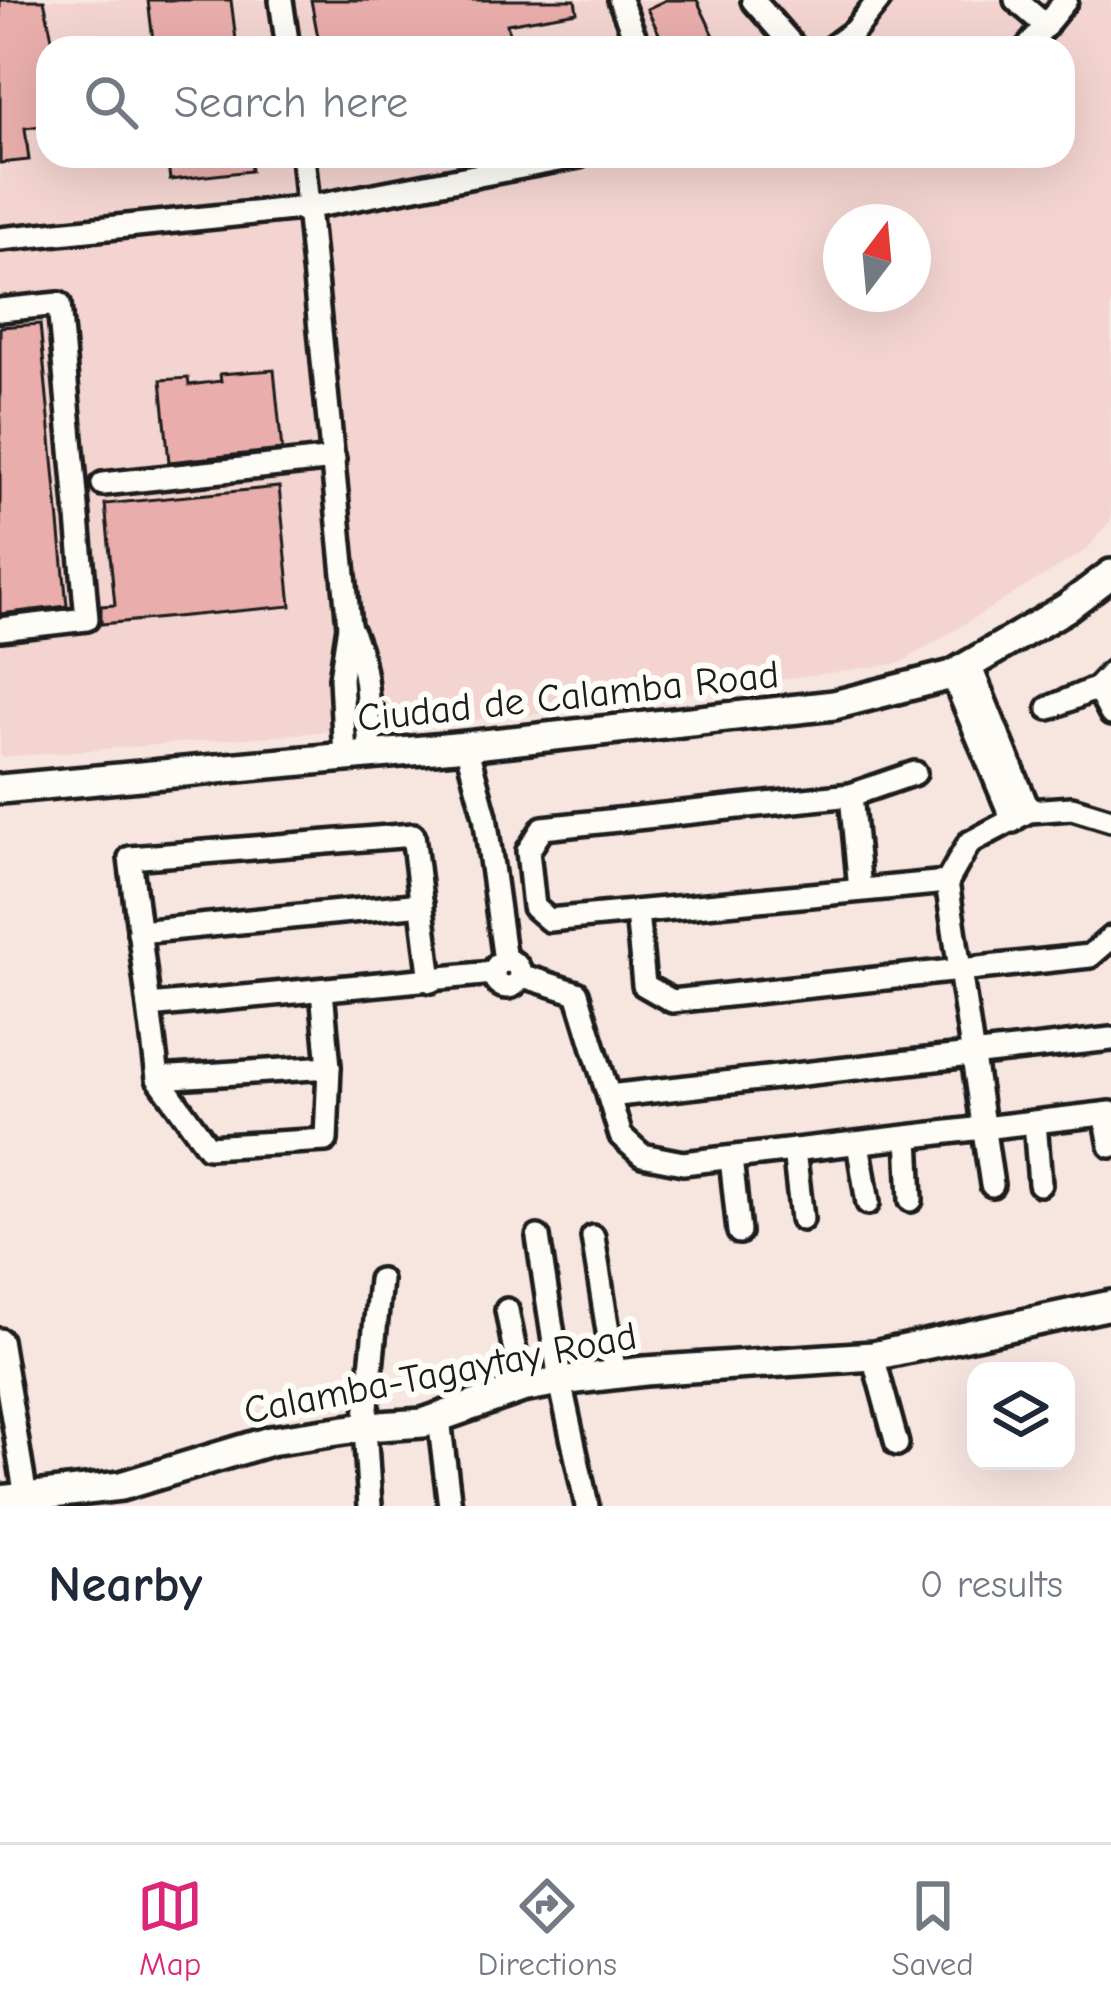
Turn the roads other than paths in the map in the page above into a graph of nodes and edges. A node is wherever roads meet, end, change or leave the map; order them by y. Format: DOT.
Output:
graph roads {
  1 [pos="281,0"];
  2 [pos="620,0"];
  3 [pos="753,0"];
  4 [pos="880,0"];
  5 [pos="1016,0"];
  6 [pos="1066,0"];
  7 [pos="1046,26"];
  8 [pos="286,36"];
  9 [pos="634,36"];
  10 [pos="784,36"];
  11 [pos="847,36"];
  12 [pos="1038,36"];
  13 [pos="306,168"];
  14 [pos="516,168"];
  15 [pos="311,207"];
  16 [pos="0,238"];
  17 [pos="0,310"];
  18 [pos="334,459"];
  19 [pos="103,484"];
  20 [pos="1111,574"];
  21 [pos="0,629"];
  22 [pos="961,670"];
  23 [pos="1104,681"];
  24 [pos="1049,708"];
  25 [pos="1111,714"];
  26 [pos="466,746"];
  27 [pos="357,756"];
  28 [pos="915,773"];
  29 [pos="0,789"];
  30 [pos="851,794"];
  31 [pos="1021,816"];
  32 [pos="1111,820"];
  33 [pos="947,882"];
  34 [pos="860,890"];
  35 [pos="422,904"];
  36 [pos="637,912"];
  37 [pos="140,932"];
  38 [pos="1111,938"];
  39 [pos="506,970"];
  40 [pos="961,971"];
  41 [pos="431,980"];
  42 [pos="322,991"];
  43 [pos="148,1006"];
  44 [pos="1111,1040"];
  45 [pos="972,1057"];
  46 [pos="329,1067"];
  47 [pos="158,1078"];
  48 [pos="609,1096"];
  49 [pos="1108,1114"];
  50 [pos="1035,1122"];
  51 [pos="981,1130"];
  52 [pos="908,1137"];
  53 [pos="858,1143"];
  54 [pos="1111,1146"];
  55 [pos="794,1150"];
  56 [pos="731,1157"];
  57 [pos="1040,1184"];
  58 [pos="992,1186"];
  59 [pos="911,1199"];
  60 [pos="868,1204"];
  61 [pos="802,1219"];
  62 [pos="739,1232"];
  63 [pos="538,1237"];
  64 [pos="593,1237"];
  65 [pos="380,1280"];
  66 [pos="1111,1305"];
  67 [pos="507,1310"];
  68 [pos="0,1340"];
  69 [pos="873,1355"];
  70 [pos="615,1375"];
  71 [pos="560,1381"];
  72 [pos="522,1388"];
  73 [pos="439,1419"];
  74 [pos="365,1427"];
  75 [pos="897,1444"];
  76 [pos="13,1498"];
  77 [pos="370,1506"];
  78 [pos="450,1506"];
  79 [pos="587,1506"];
  1 -- 8 [label="street"];
  2 -- 9 [label="street"];
  3 -- 10 [label="street"];
  4 -- 11 [label="street"];
  5 -- 7 [label="street"];
  6 -- 7 [label="street"];
  7 -- 12 [label="street"];
  13 -- 15 [label="street"];
  14 -- 15 [label="street"];
  15 -- 16 [label="street"];
  15 -- 18 [label="street"];
  17 -- 21 [label="street"];
  18 -- 19 [label="street"];
  18 -- 27 [label="street"];
  20 -- 22 [label="main road, Ciudad de Calamba Road"];
  22 -- 26 [label="main road, Ciudad de Calamba Road"];
  22 -- 31 [label="street"];
  23 -- 24 [label="street"];
  23 -- 25 [label="street"];
  26 -- 27 [label="main road, Ciudad de Calamba Road"];
  26 -- 39 [label="street"];
  27 -- 29 [label="main road, Ciudad de Calamba Road"];
  28 -- 30 [label="street"];
  30 -- 34 [label="street"];
  30 -- 36 [label="street"];
  31 -- 32 [label="street"];
  31 -- 33 [label="street"];
  33 -- 34 [label="street"];
  33 -- 40 [label="street"];
  34 -- 36 [label="street"];
  35 -- 37 [label="street"];
  35 -- 37 [label="street"];
  35 -- 41 [label="street"];
  36 -- 40 [label="street"];
  37 -- 43 [label="street"];
  38 -- 40 [label="street"];
  39 -- 41 [label="street"];
  39 -- 48 [label="street"];
  40 -- 45 [label="street"];
  41 -- 42 [label="street"];
  42 -- 43 [label="street"];
  42 -- 46 [label="street"];
  43 -- 47 [label="street"];
  44 -- 45 [label="street"];
  45 -- 48 [label="street"];
  45 -- 51 [label="street"];
  46 -- 47 [label="street"];
  46 -- 47 [label="street"];
  48 -- 56 [label="street"];
  49 -- 50 [label="street"];
  49 -- 54 [label="street"];
  50 -- 51 [label="street"];
  50 -- 57 [label="street"];
  51 -- 52 [label="street"];
  51 -- 58 [label="street"];
  52 -- 53 [label="street"];
  52 -- 59 [label="street"];
  53 -- 55 [label="street"];
  53 -- 60 [label="street"];
  55 -- 56 [label="street"];
  55 -- 61 [label="street"];
  56 -- 62 [label="street"];
  63 -- 71 [label="street"];
  64 -- 70 [label="street"];
  65 -- 74 [label="street"];
  66 -- 69 [label="main road, Calamba-Tagaytay Road"];
  67 -- 72 [label="street"];
  68 -- 76 [label="street"];
  69 -- 70 [label="main road, Calamba-Tagaytay Road"];
  69 -- 75 [label="street"];
  70 -- 71 [label="main road, Calamba-Tagaytay Road"];
  71 -- 72 [label="main road, Calamba-Tagaytay Road"];
  71 -- 79 [label="street"];
  72 -- 73 [label="main road, Calamba-Tagaytay Road"];
  73 -- 74 [label="main road, Calamba-Tagaytay Road"];
  73 -- 78 [label="street"];
  74 -- 76 [label="main road, Calamba-Tagaytay Road"];
  74 -- 77 [label="street"];
}
